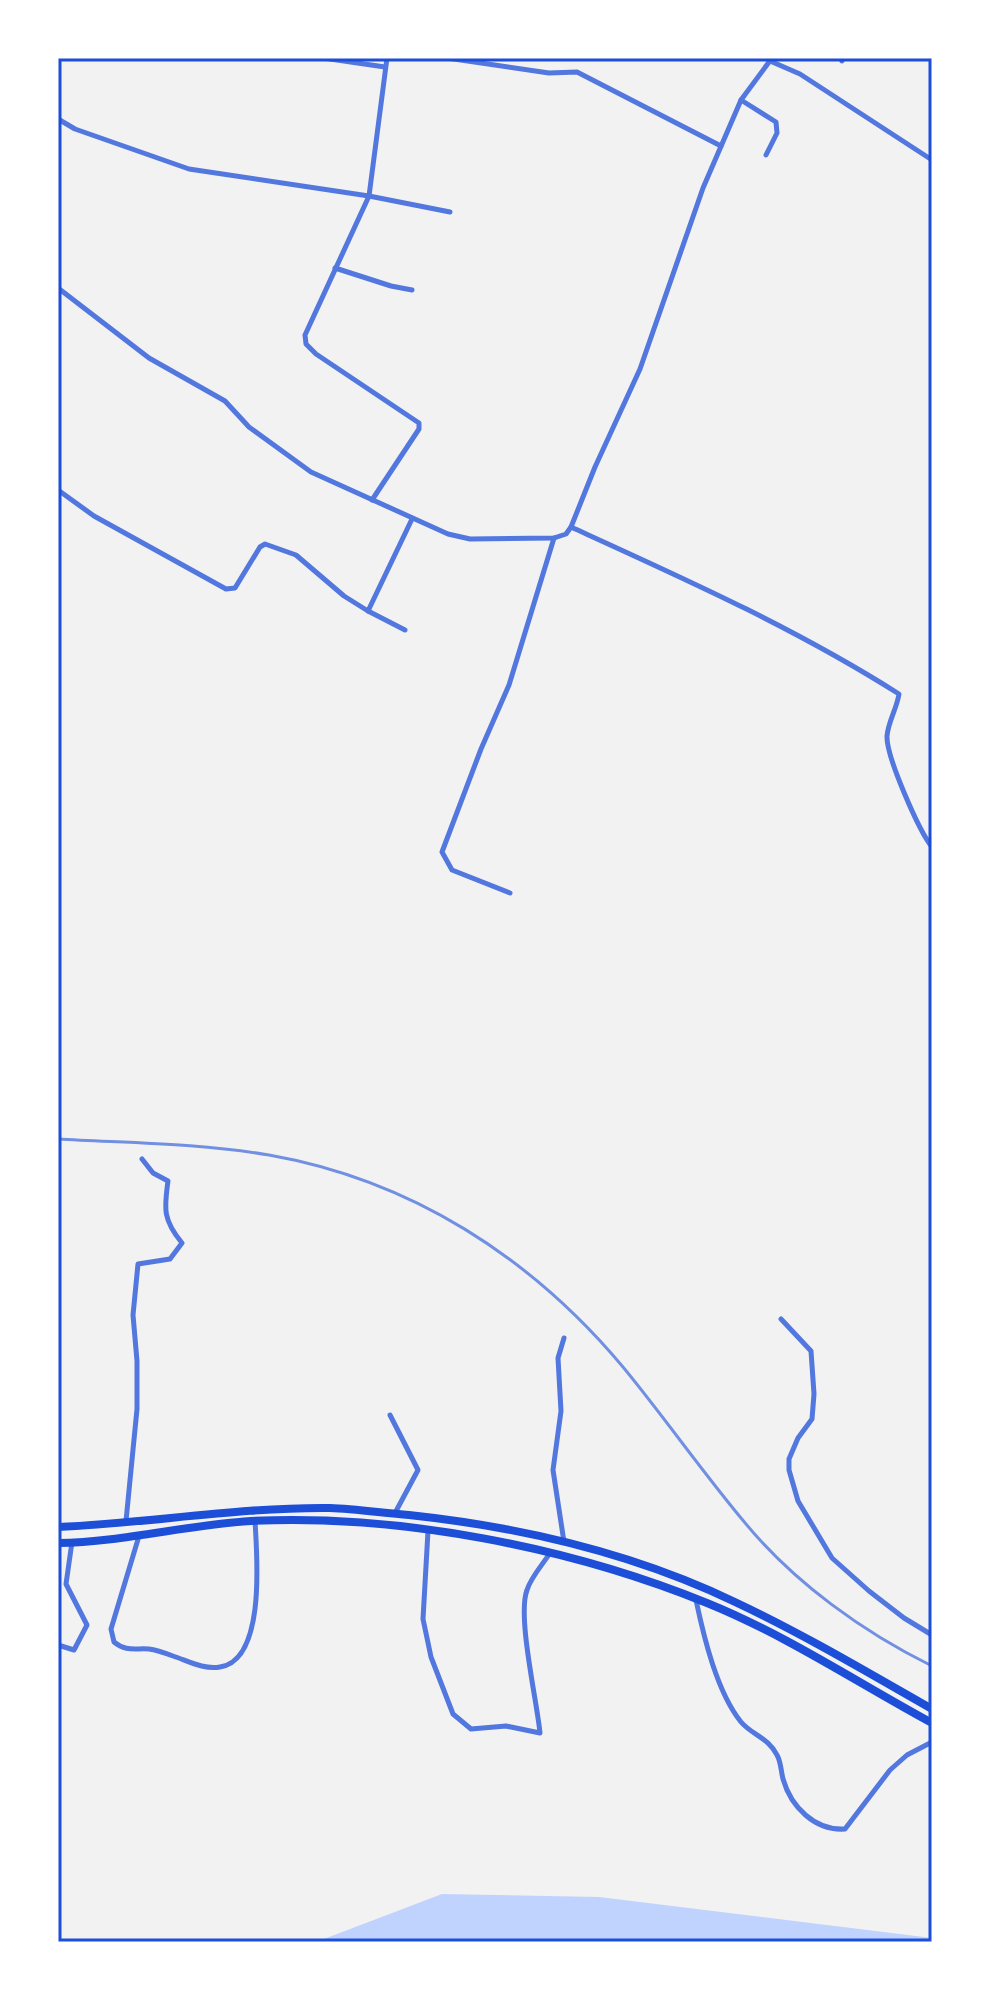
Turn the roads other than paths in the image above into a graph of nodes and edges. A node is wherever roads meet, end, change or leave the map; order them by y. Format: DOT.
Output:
graph roads {
  1 [pos="323,58"];
  2 [pos="387,58"];
  3 [pos="447,58"];
  4 [pos="771,59"];
  5 [pos="385,67"];
  6 [pos="741,100"];
  7 [pos="58,119"];
  8 [pos="721,146"];
  9 [pos="766,155"];
  10 [pos="932,160"];
  11 [pos="369,196"];
  12 [pos="450,212"];
  13 [pos="335,268"];
  14 [pos="58,288"];
  15 [pos="412,290"];
  16 [pos="58,490"];
  17 [pos="372,500"];
  18 [pos="412,519"];
  19 [pos="571,527"];
  20 [pos="554,538"];
  21 [pos="368,611"];
  22 [pos="405,630"];
  23 [pos="932,847"];
  24 [pos="510,893"];
  25 [pos="142,1159"];
  26 [pos="781,1319"];
  27 [pos="564,1338"];
  28 [pos="390,1415"];
  29 [pos="237,1511"];
  30 [pos="395,1514"];
  31 [pos="126,1521"];
  32 [pos="255,1521"];
  33 [pos="238,1523"];
  34 [pos="58,1527"];
  35 [pos="428,1531"];
  36 [pos="139,1535"];
  37 [pos="72,1542"];
  38 [pos="58,1543"];
  39 [pos="564,1543"];
  40 [pos="551,1552"];
  41 [pos="696,1599"];
  42 [pos="932,1635"];
  43 [pos="58,1645"];
  44 [pos="932,1709"];
  45 [pos="932,1723"];
  46 [pos="932,1742"];
  1 -- 5 [label="street"];
  2 -- 5 [label="street"];
  3 -- 8 [label="street"];
  4 -- 6 [label="street"];
  4 -- 10 [label="street"];
  5 -- 11 [label="street"];
  6 -- 8 [label="street"];
  6 -- 9 [label="street"];
  7 -- 11 [label="street"];
  8 -- 19 [label="street"];
  11 -- 12 [label="street"];
  11 -- 13 [label="street"];
  13 -- 15 [label="street"];
  13 -- 17 [label="street"];
  14 -- 17 [label="street"];
  16 -- 21 [label="street"];
  17 -- 18 [label="street"];
  18 -- 20 [label="street"];
  18 -- 21 [label="street"];
  19 -- 20 [label="street"];
  19 -- 23 [label="street"];
  20 -- 24 [label="street"];
  21 -- 22 [label="street"];
  25 -- 31 [label="street"];
  26 -- 42 [label="street"];
  27 -- 39 [label="street"];
  28 -- 30 [label="street"];
  29 -- 30 [label="highway"];
  29 -- 31 [label="highway"];
  29 -- 33 [label="highway"];
  30 -- 39 [label="highway"];
  31 -- 34 [label="highway"];
  32 -- 33 [label="highway"];
  32 -- 35 [label="highway"];
  32 -- 36 [label="street"];
  33 -- 36 [label="highway"];
  35 -- 40 [label="highway"];
  35 -- 40 [label="street"];
  36 -- 37 [label="highway"];
  37 -- 38 [label="highway"];
  37 -- 43 [label="street"];
  39 -- 44 [label="highway"];
  40 -- 41 [label="highway"];
  41 -- 45 [label="highway"];
  41 -- 46 [label="street"];
}
